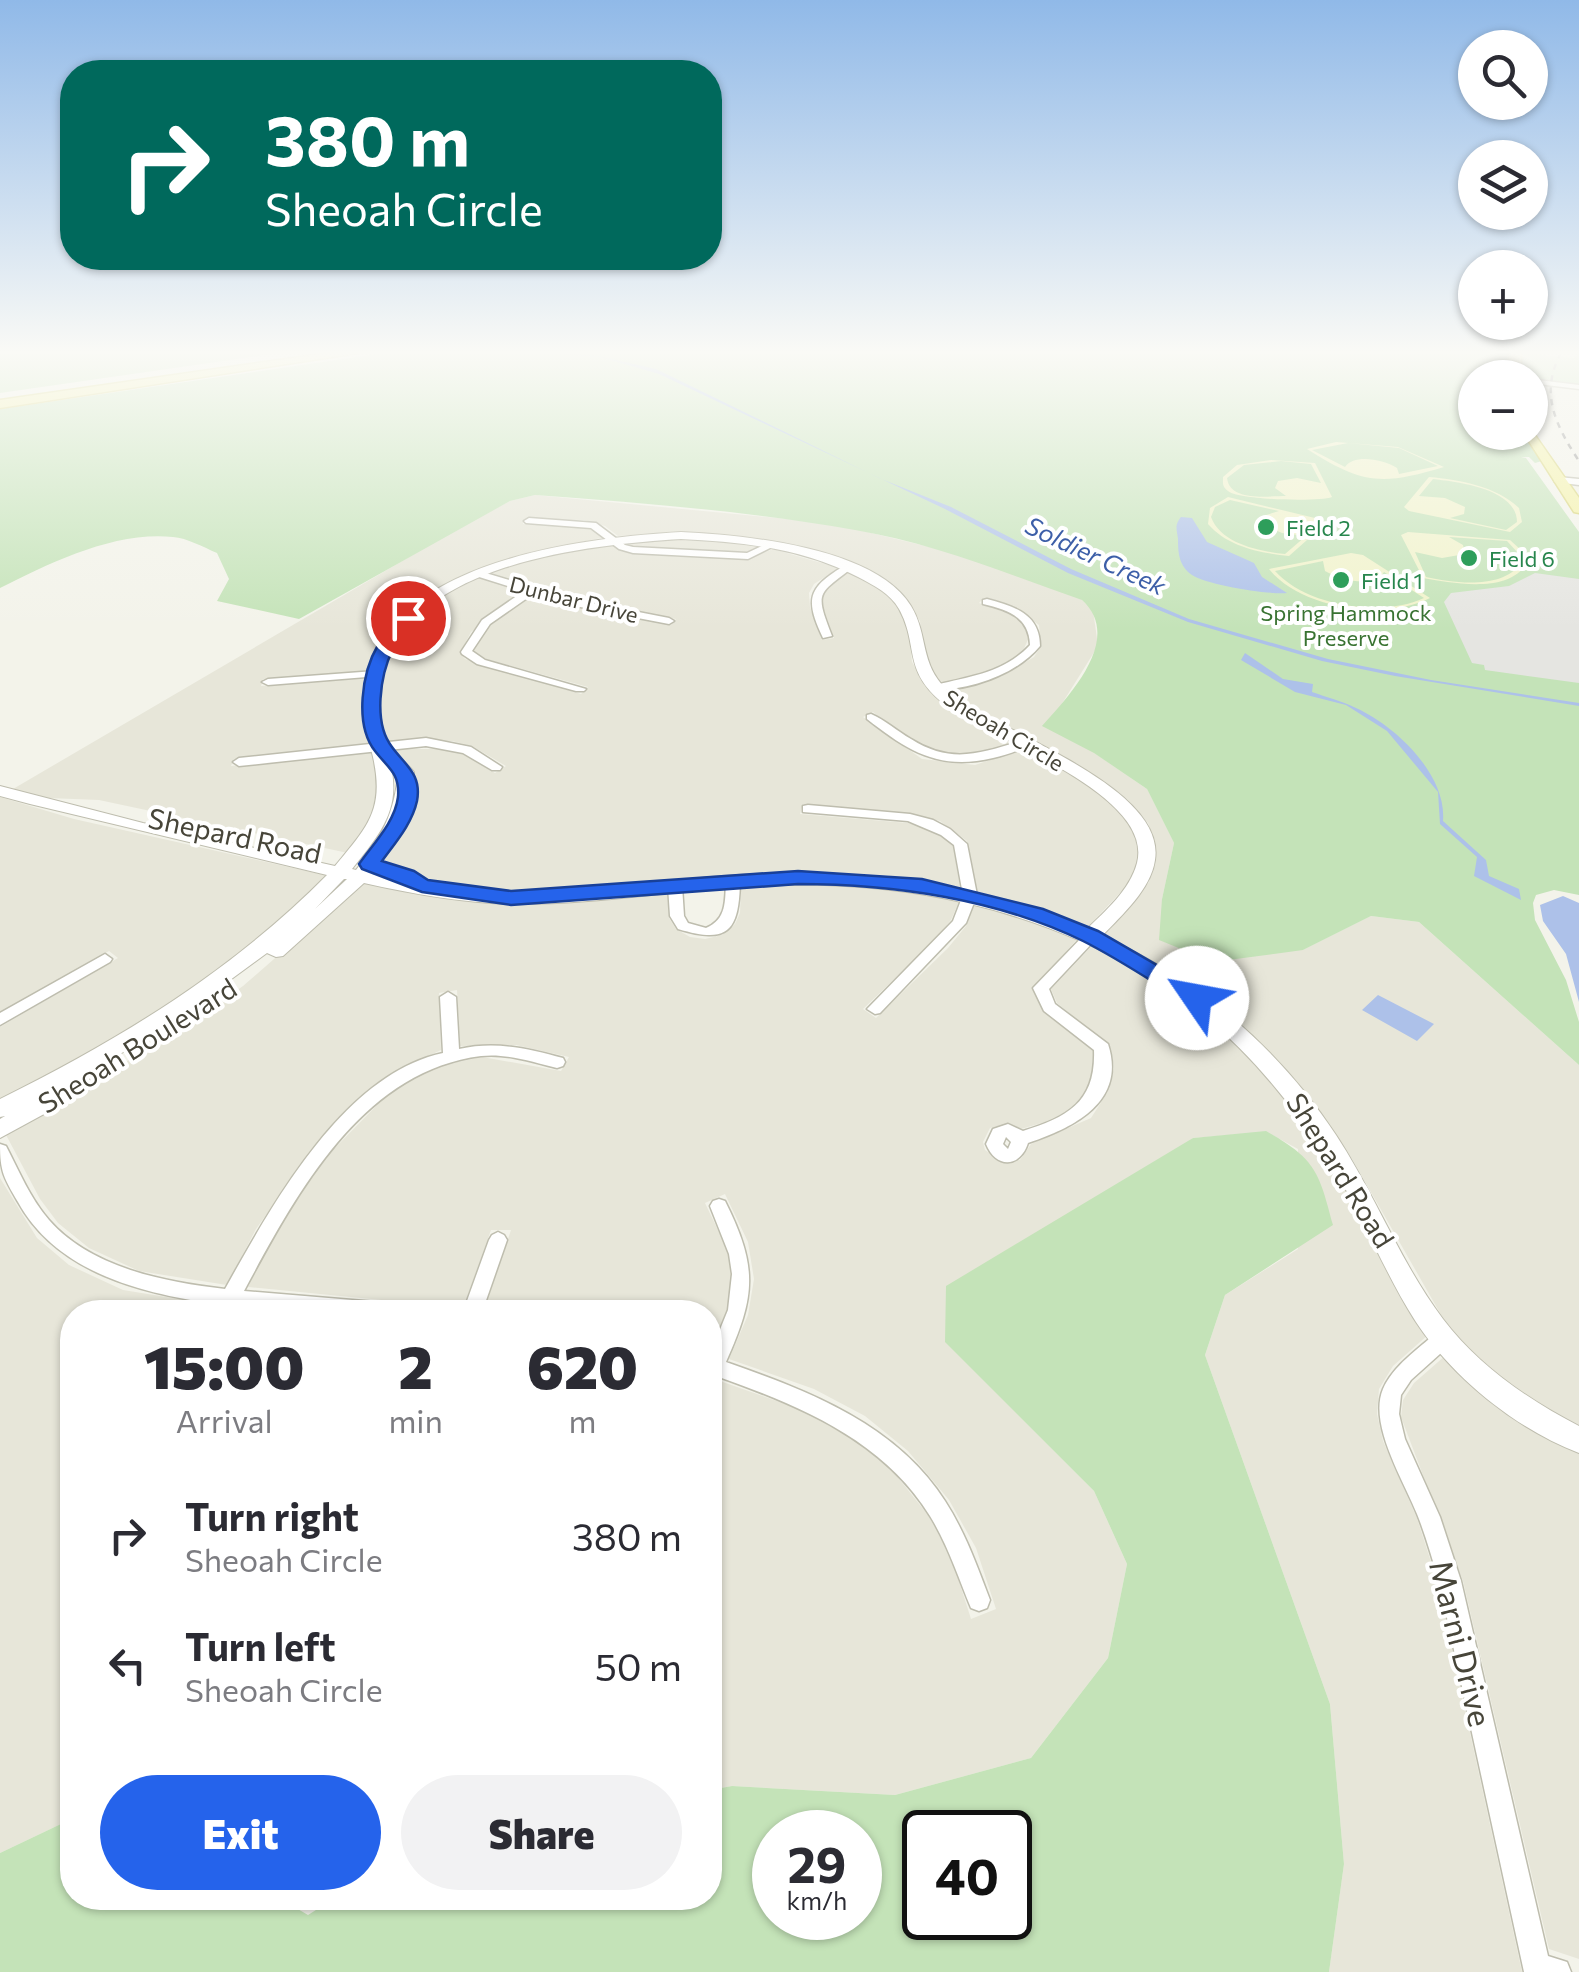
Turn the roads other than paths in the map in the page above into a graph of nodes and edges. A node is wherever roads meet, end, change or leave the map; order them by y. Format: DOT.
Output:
graph roads {
  1 [pos="1540,450"];
  2 [pos="1558,480"];
  3 [pos="1579,482"];
  4 [pos="1579,509"];
  5 [pos="528,521"];
  6 [pos="614,538"];
  7 [pos="847,568"];
  8 [pos="479,574"];
  9 [pos="531,591"];
  10 [pos="986,602"];
  11 [pos="669,621"];
  12 [pos="827,636"];
  13 [pos="375,674"];
  14 [pos="268,682"];
  15 [pos="934,688"];
  16 [pos="580,689"];
  17 [pos="871,717"];
  18 [pos="1024,744"];
  19 [pos="380,746"];
  20 [pos="239,762"];
  21 [pos="496,767"];
  22 [pos="0,791"];
  23 [pos="808,810"];
  24 [pos="355,868"];
  25 [pos="733,881"];
  26 [pos="675,886"];
  27 [pos="970,895"];
  28 [pos="1090,936"];
  29 [pos="105,959"];
  30 [pos="448,997"];
  31 [pos="875,1008"];
  32 [pos="0,1020"];
  33 [pos="451,1054"];
  34 [pos="557,1062"];
  35 [pos="0,1109"];
  36 [pos="0,1129"];
  37 [pos="1019,1138"];
  38 [pos="0,1151"];
  39 [pos="719,1206"];
  40 [pos="498,1240"];
  41 [pos="213,1300"];
  42 [pos="230,1300"];
  43 [pos="476,1300"];
  44 [pos="1443,1339"];
  45 [pos="722,1346"];
  46 [pos="722,1373"];
  47 [pos="1579,1440"];
  48 [pos="979,1600"];
  49 [pos="1544,1970"];
  1 -- 2 [label="main road"];
  2 -- 3 [label="street"];
  2 -- 4 [label="main road"];
  5 -- 6 [label="street"];
  6 -- 7 [label="street, Sheoah Circle"];
  6 -- 8 [label="street, Sheoah Circle"];
  7 -- 12 [label="street"];
  7 -- 15 [label="street, Sheoah Circle"];
  8 -- 9 [label="street, Dunbar Drive"];
  8 -- 13 [label="street, Sheoah Circle"];
  9 -- 11 [label="street, Dunbar Drive"];
  9 -- 16 [label="street"];
  10 -- 15 [label="street"];
  13 -- 14 [label="street"];
  13 -- 19 [label="street, Sheoah Circle"];
  15 -- 18 [label="street, Sheoah Circle"];
  17 -- 18 [label="street"];
  18 -- 28 [label="street, Sheoah Circle"];
  19 -- 20 [label="street"];
  19 -- 21 [label="street"];
  19 -- 24 [label="street, Sheoah Circle"];
  22 -- 24 [label="street, Shepard Road"];
  23 -- 27 [label="street"];
  24 -- 26 [label="street, Shepard Road"];
  24 -- 35 [label="street, Sheoah Boulevard"];
  24 -- 36 [label="street, Sheoah Boulevard"];
  25 -- 26 [label="street, Shepard Road"];
  25 -- 26 [label="street"];
  25 -- 27 [label="street, Shepard Road"];
  27 -- 28 [label="street, Shepard Road"];
  27 -- 31 [label="street"];
  28 -- 37 [label="street"];
  28 -- 44 [label="street, Shepard Road"];
  29 -- 32 [label="street"];
  30 -- 33 [label="street"];
  33 -- 34 [label="street"];
  33 -- 42 [label="street"];
  38 -- 41 [label="street"];
  39 -- 45 [label="street"];
  40 -- 43 [label="street"];
  44 -- 47 [label="street, Shepard Road"];
  44 -- 49 [label="street, Marni Drive"];
  46 -- 48 [label="street"];
}
